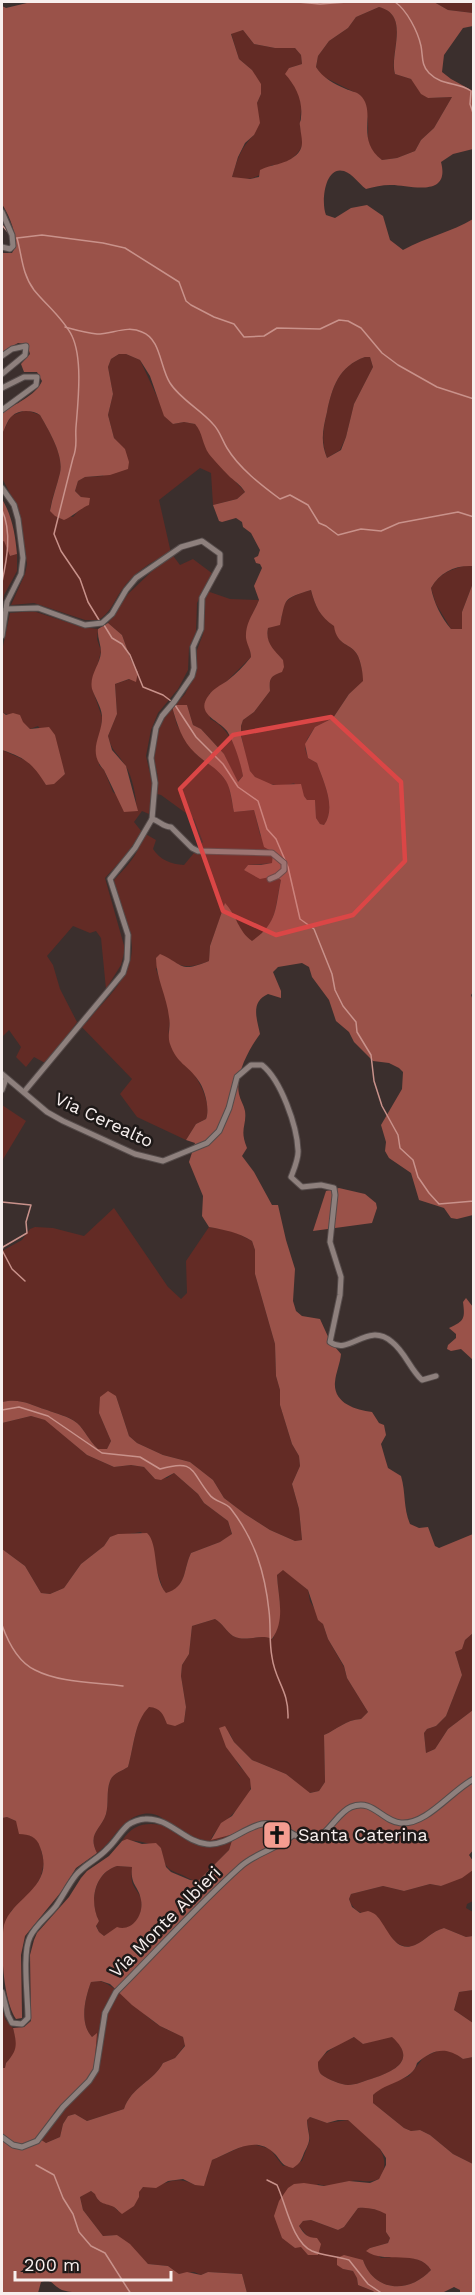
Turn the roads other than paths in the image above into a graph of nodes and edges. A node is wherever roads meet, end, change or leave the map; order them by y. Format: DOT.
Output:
graph roads {
  1 [pos="2,212"];
  2 [pos="2,247"];
  3 [pos="2,356"];
  4 [pos="2,374"];
  5 [pos="2,388"];
  6 [pos="2,410"];
  7 [pos="2,488"];
  8 [pos="6,609"];
  9 [pos="2,636"];
  10 [pos="152,819"];
  11 [pos="270,879"];
  12 [pos="4,1077"];
  13 [pos="2,1090"];
  14 [pos="24,1092"];
  15 [pos="436,1376"];
  16 [pos="474,1779"];
  17 [pos="293,1835"];
  18 [pos="2,1992"];
  19 [pos="2,2137"];
  1 -- 2 [label="street"];
  3 -- 4 [label="street"];
  5 -- 6 [label="street"];
  7 -- 8 [label="street"];
  8 -- 9 [label="street"];
  8 -- 10 [label="street"];
  10 -- 11 [label="street"];
  10 -- 14 [label="street"];
  12 -- 13 [label="street, Via Cerealto"];
  12 -- 14 [label="street, Via Cerealto"];
  14 -- 15 [label="street, Via Cerealto"];
  16 -- 17 [label="street"];
  17 -- 18 [label="street"];
  17 -- 19 [label="street, Via Monte Albieri"];
}
